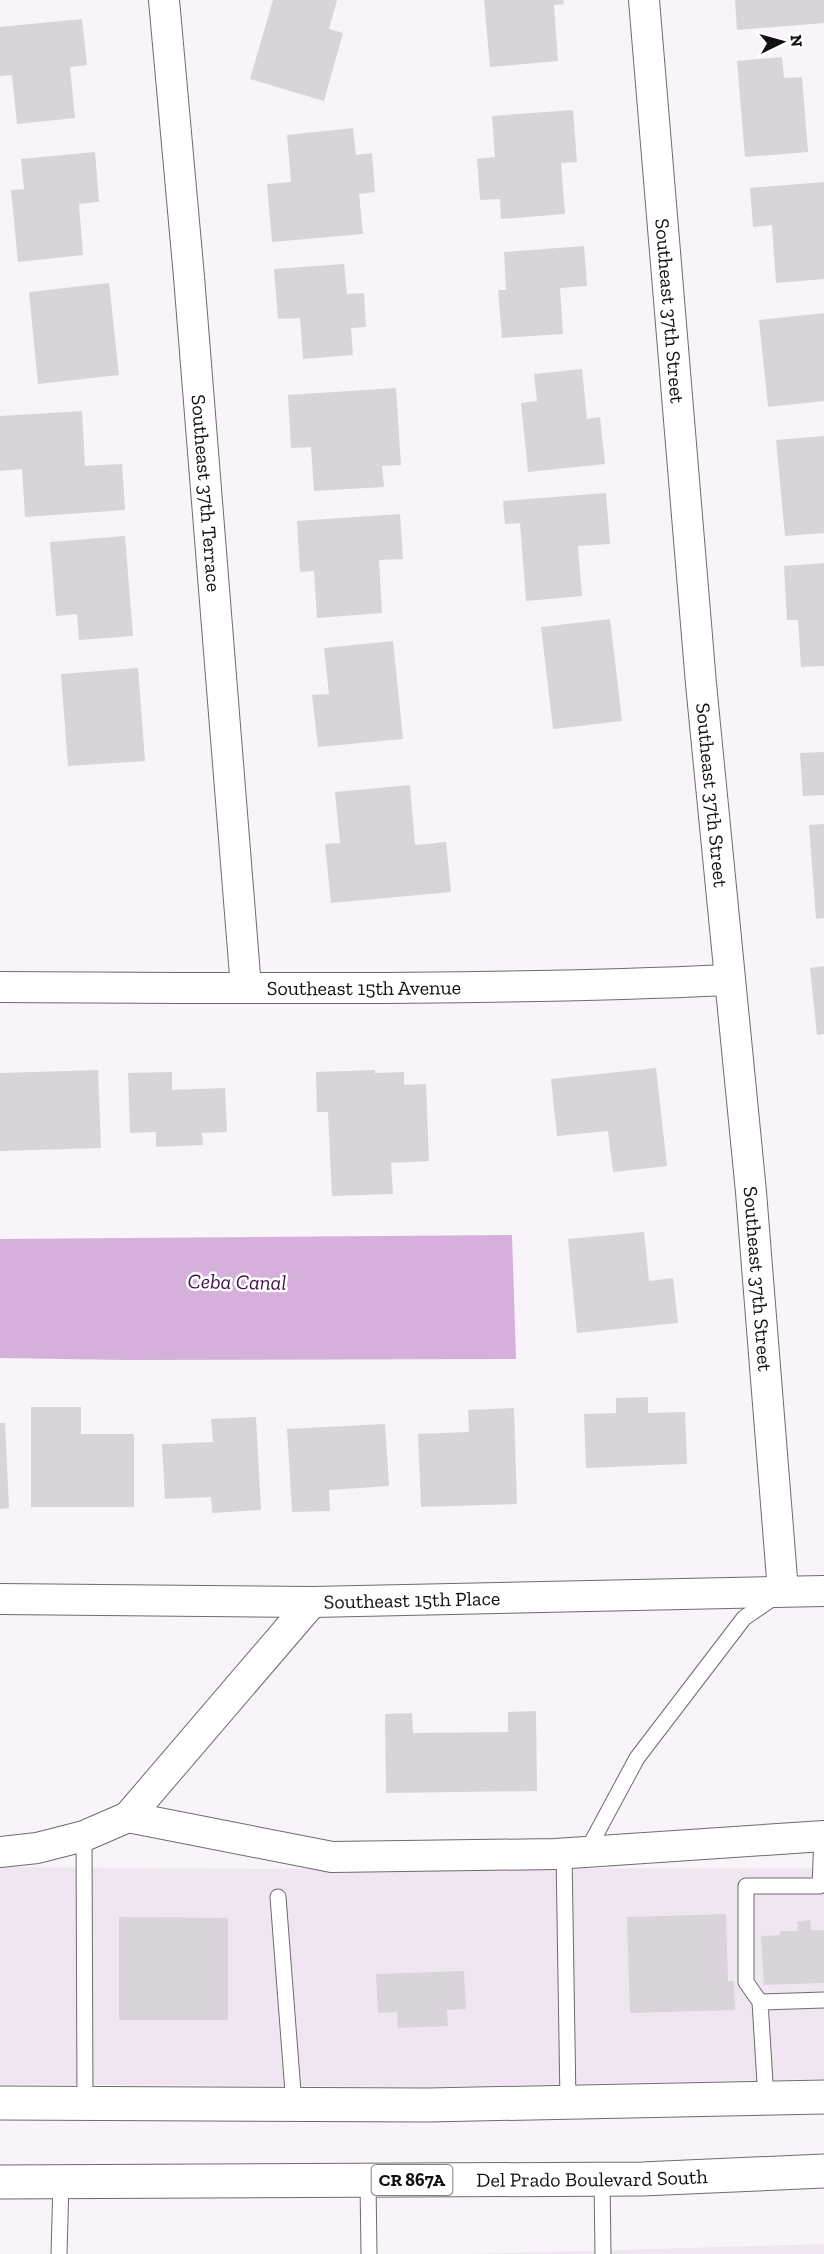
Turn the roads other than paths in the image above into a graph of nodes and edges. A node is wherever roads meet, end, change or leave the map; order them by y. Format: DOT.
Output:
graph roads {
  1 [pos="164,0"];
  2 [pos="644,0"];
  3 [pos="729,980"];
  4 [pos="0,987"];
  5 [pos="246,988"];
  6 [pos="783,1591"];
  7 [pos="824,1591"];
  8 [pos="0,1599"];
  9 [pos="312,1602"];
  10 [pos="128,1818"];
  11 [pos="84,1836"];
  12 [pos="823,1836"];
  13 [pos="0,1852"];
  14 [pos="576,1852"];
  15 [pos="278,1897"];
  16 [pos="824,2000"];
  17 [pos="760,2002"];
  18 [pos="824,2097"];
  19 [pos="766,2099"];
  20 [pos="0,2103"];
  21 [pos="568,2103"];
  22 [pos="85,2104"];
  23 [pos="294,2105"];
  24 [pos="824,2171"];
  25 [pos="602,2179"];
  26 [pos="368,2181"];
  27 [pos="0,2182"];
  28 [pos="61,2182"];
  29 [pos="59,2254"];
  30 [pos="369,2254"];
  31 [pos="603,2254"];
  1 -- 5 [label="street, Southeast 37th Terrace"];
  2 -- 3 [label="street, Southeast 37th Street"];
  3 -- 5 [label="street, Southeast 15th Avenue"];
  3 -- 6 [label="street, Southeast 37th Street"];
  4 -- 5 [label="street, Southeast 15th Avenue"];
  6 -- 7 [label="street, Southeast 15th Place"];
  6 -- 9 [label="street, Southeast 15th Place"];
  6 -- 14 [label="lane"];
  8 -- 9 [label="street, Southeast 15th Place"];
  9 -- 10 [label="street"];
  10 -- 11 [label="street"];
  10 -- 14 [label="street"];
  11 -- 13 [label="street"];
  11 -- 22 [label="lane"];
  12 -- 14 [label="street"];
  12 -- 17 [label="lane"];
  14 -- 21 [label="lane"];
  15 -- 23 [label="lane"];
  16 -- 17 [label="lane"];
  17 -- 19 [label="lane"];
  18 -- 19 [label="main road"];
  19 -- 21 [label="main road"];
  20 -- 22 [label="main road"];
  21 -- 23 [label="main road"];
  22 -- 23 [label="main road"];
  24 -- 25 [label="main road, Del Prado Boulevard South / CR 867A"];
  25 -- 26 [label="main road, Del Prado Boulevard South / CR 867A"];
  25 -- 31 [label="lane"];
  26 -- 28 [label="main road, Del Prado Boulevard South / CR 867A"];
  26 -- 30 [label="lane"];
  27 -- 28 [label="main road, Del Prado Boulevard South / CR 867A"];
  28 -- 29 [label="lane"];
}
